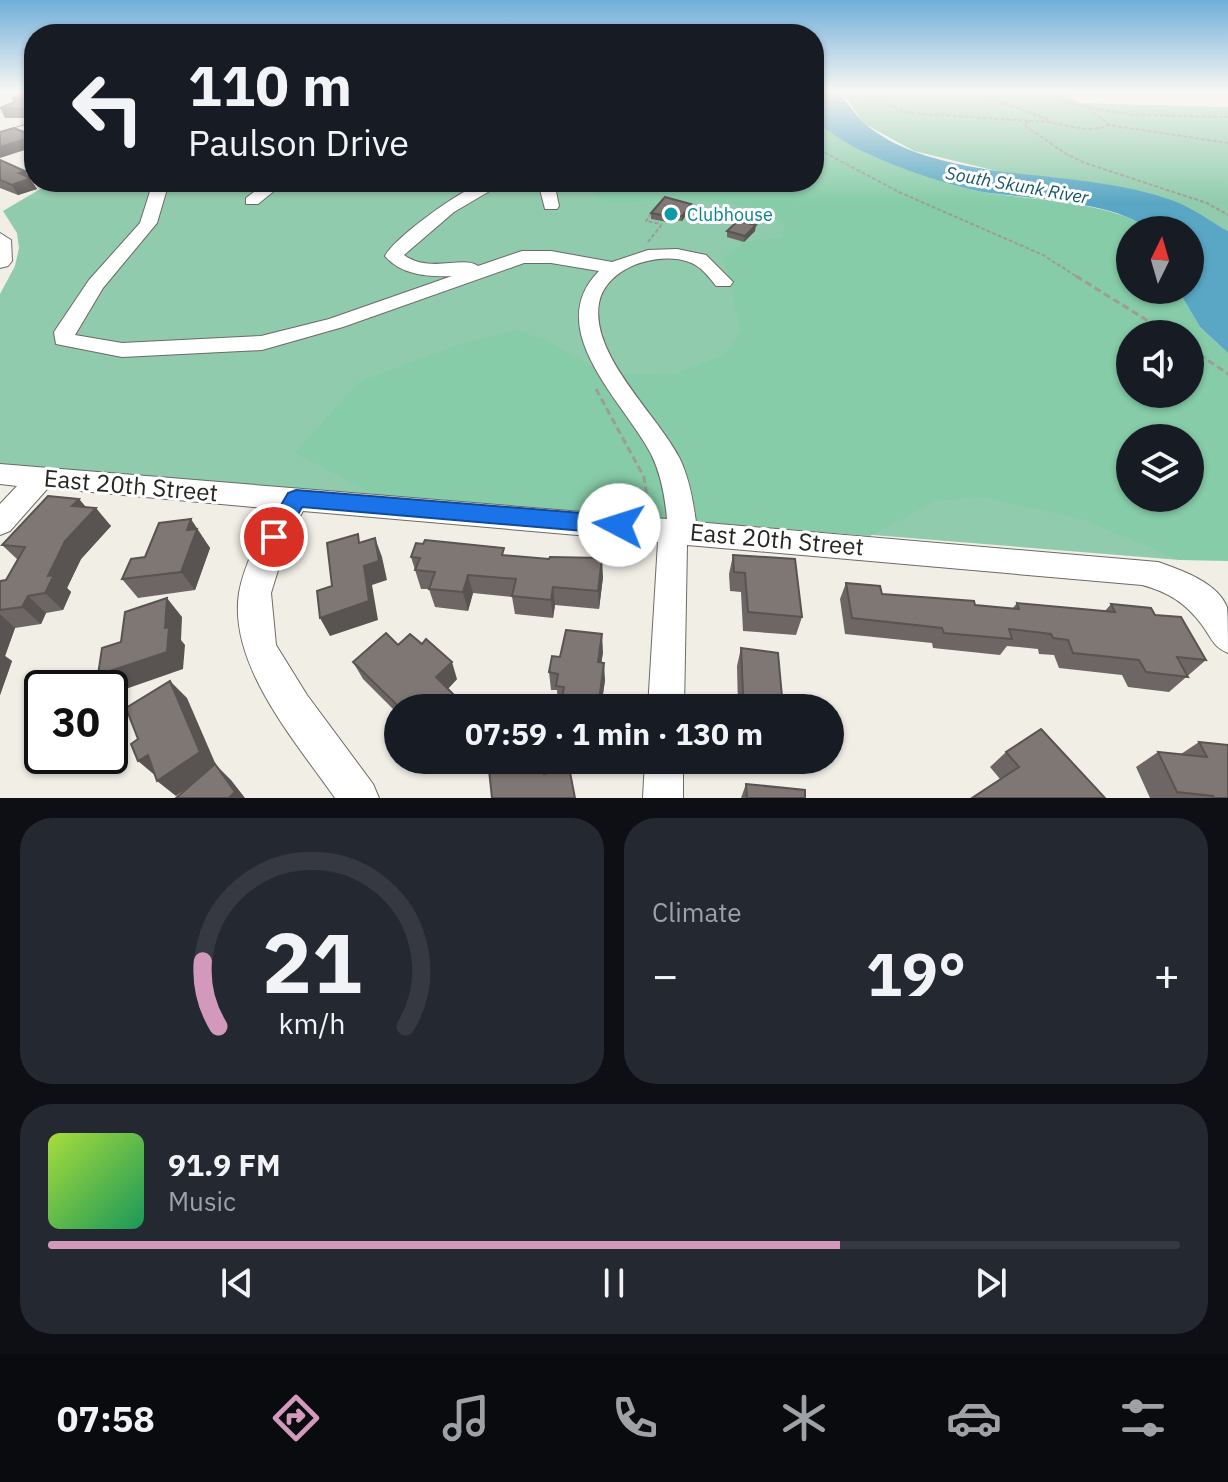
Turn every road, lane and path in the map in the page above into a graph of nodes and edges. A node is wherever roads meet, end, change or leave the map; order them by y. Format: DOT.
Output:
graph roads {
  1 [pos="1029,128"];
  2 [pos="1070,128"];
  3 [pos="1103,128"];
  4 [pos="1130,128"];
  5 [pos="24,129"];
  6 [pos="0,137"];
  7 [pos="1228,143"];
  8 [pos="824,152"];
  9 [pos="158,192"];
  10 [pos="264,192"];
  11 [pos="479,192"];
  12 [pos="548,192"];
  13 [pos="252,201"];
  14 [pos="551,206"];
  15 [pos="660,208"];
  16 [pos="1228,215"];
  17 [pos="662,224"];
  18 [pos="0,240"];
  19 [pos="511,259"];
  20 [pos="0,261"];
  21 [pos="614,268"];
  22 [pos="723,282"];
  23 [pos="1147,320"];
  24 [pos="1204,358"];
  25 [pos="1228,374"];
  26 [pos="0,474"];
  27 [pos="42,477"];
  28 [pos="296,498"];
  29 [pos="0,523"];
  30 [pos="677,530"];
  31 [pos="1228,637"];
  32 [pos="667,694"];
  33 [pos="664,774"];
  34 [pos="359,798"];
  35 [pos="663,798"];
  1 -- 16 [label="path"];
  2 -- 3 [label="path"];
  4 -- 7 [label="path"];
  5 -- 6 [label="street"];
  8 -- 23 [label="path"];
  9 -- 19 [label="street"];
  10 -- 13 [label="street"];
  11 -- 19 [label="street"];
  12 -- 14 [label="street"];
  15 -- 17 [label="path"];
  18 -- 20 [label="main road"];
  19 -- 21 [label="street"];
  21 -- 22 [label="street"];
  21 -- 30 [label="street"];
  24 -- 25 [label="path"];
  26 -- 27 [label="street, East 20th Street"];
  27 -- 28 [label="street, East 20th Street"];
  27 -- 29 [label="street"];
  28 -- 30 [label="street, East 20th Street"];
  28 -- 34 [label="street"];
  30 -- 31 [label="street, East 20th Street"];
  30 -- 32 [label="street"];
  33 -- 35 [label="street"];
}
